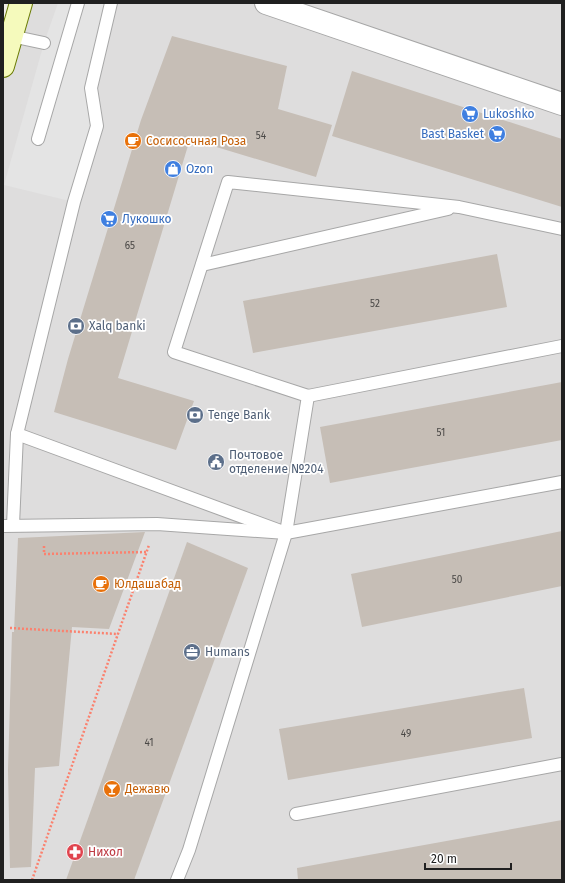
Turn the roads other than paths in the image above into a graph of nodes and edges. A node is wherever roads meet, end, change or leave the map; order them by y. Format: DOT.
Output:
graph roads {
  1 [pos="21,3"];
  2 [pos="78,3"];
  3 [pos="111,3"];
  4 [pos="266,3"];
  5 [pos="11,36"];
  6 [pos="44,43"];
  7 [pos="3,66"];
  8 [pos="562,104"];
  9 [pos="38,139"];
  10 [pos="459,207"];
  11 [pos="562,229"];
  12 [pos="202,265"];
  13 [pos="562,346"];
  14 [pos="308,396"];
  15 [pos="17,434"];
  16 [pos="562,482"];
  17 [pos="8,526"];
  18 [pos="286,533"];
  19 [pos="562,764"];
  20 [pos="296,814"];
  21 [pos="177,880"];
  1 -- 5 [label="main road"];
  2 -- 9 [label="lane"];
  3 -- 15 [label="lane"];
  4 -- 8 [label="street"];
  5 -- 6 [label="lane"];
  5 -- 7 [label="main road"];
  10 -- 11 [label="lane"];
  10 -- 12 [label="lane"];
  10 -- 12 [label="lane"];
  12 -- 14 [label="lane"];
  13 -- 14 [label="lane"];
  14 -- 18 [label="lane"];
  15 -- 17 [label="lane"];
  15 -- 18 [label="lane"];
  16 -- 18 [label="lane"];
  17 -- 18 [label="lane"];
  18 -- 21 [label="lane"];
  19 -- 20 [label="lane"];
}
